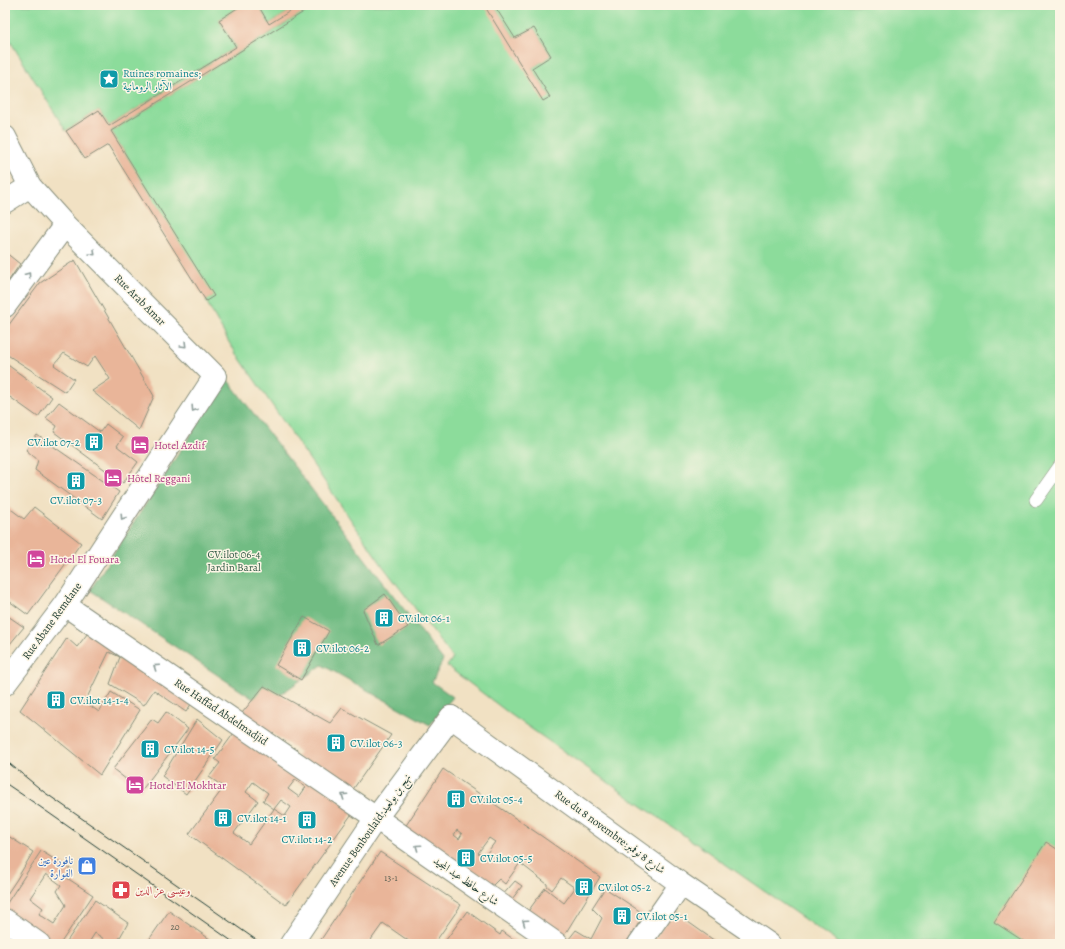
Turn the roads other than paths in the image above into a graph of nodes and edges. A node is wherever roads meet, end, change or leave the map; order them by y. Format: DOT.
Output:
graph roads {
  1 [pos="5,137"];
  2 [pos="30,186"];
  3 [pos="5,202"];
  4 [pos="65,225"];
  5 [pos="5,306"];
  6 [pos="216,376"];
  7 [pos="1060,466"];
  8 [pos="1036,500"];
  9 [pos="65,605"];
  10 [pos="5,684"];
  11 [pos="451,717"];
  12 [pos="376,818"];
  13 [pos="682,884"];
  14 [pos="5,920"];
  15 [pos="39,944"];
  16 [pos="291,944"];
  17 [pos="557,944"];
  18 [pos="639,944"];
  19 [pos="769,944"];
  1 -- 2 [label="street, Rue Arab Amar"];
  2 -- 3 [label="street"];
  2 -- 4 [label="street, Rue Arab Amar"];
  5 -- 4 [label="street, one-way"];
  4 -- 6 [label="street, Rue Arab Amar, one-way"];
  6 -- 9 [label="street, Rue Abane Remdane, one-way"];
  7 -- 8 [label="lane"];
  9 -- 10 [label="street, Rue Abane Remdane"];
  12 -- 9 [label="street, Rue Haffad Abdelmadjid, one-way"];
  11 -- 12 [label="street, Avenue Benboulaïd;نهج بن بولعيد"];
  11 -- 13 [label="street, Rue du 8 novembre;شارع 8 نوفمبر"];
  12 -- 16 [label="street, Avenue Benboulaïd;نهج بن بولعيد"];
  17 -- 12 [label="street, شارع حافظ عبد المجيد, one-way"];
  13 -- 18 [label="street"];
  13 -- 19 [label="street, Rue du 8 novembre;شارع 8 نوفمبر"];
  14 -- 15 [label="street"];
}
